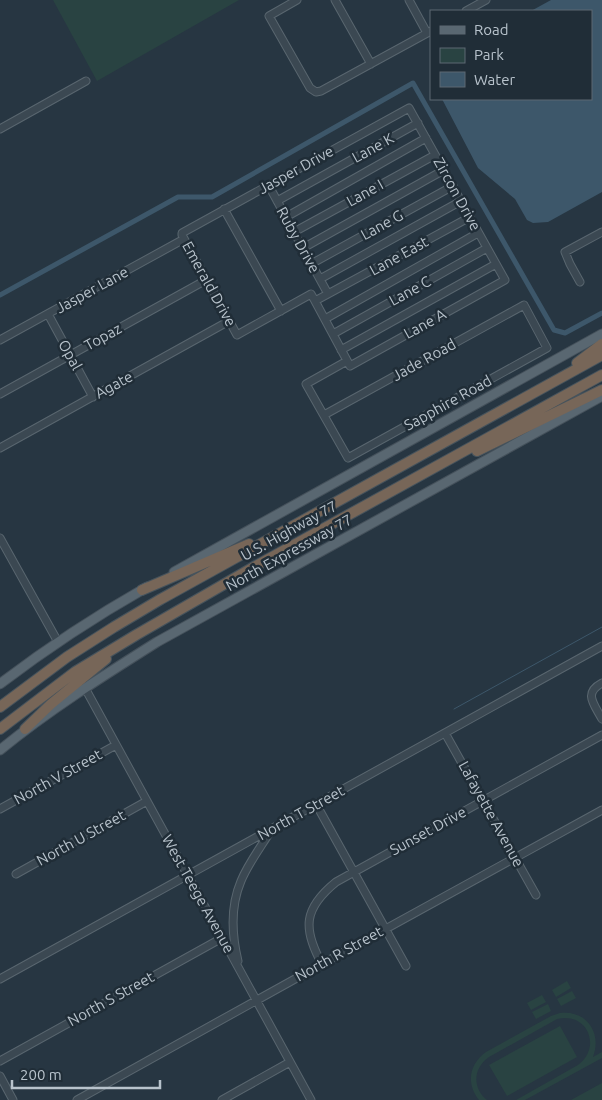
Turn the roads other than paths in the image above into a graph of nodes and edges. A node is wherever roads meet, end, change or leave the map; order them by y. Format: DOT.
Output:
graph roads {
  1 [pos="297,0"];
  2 [pos="335,0"];
  3 [pos="409,0"];
  4 [pos="483,1"];
  5 [pos="468,10"];
  6 [pos="429,32"];
  7 [pos="371,64"];
  8 [pos="86,81"];
  9 [pos="409,108"];
  10 [pos="418,123"];
  11 [pos="0,129"];
  12 [pos="426,138"];
  13 [pos="435,155"];
  14 [pos="444,170"];
  15 [pos="269,186"];
  16 [pos="452,186"];
  17 [pos="277,201"];
  18 [pos="461,201"];
  19 [pos="224,209"];
  20 [pos="286,217"];
  21 [pos="470,217"];
  22 [pos="294,232"];
  23 [pos="602,232"];
  24 [pos="478,233"];
  25 [pos="183,236"];
  26 [pos="303,248"];
  27 [pos="487,248"];
  28 [pos="311,264"];
  29 [pos="496,264"];
  30 [pos="320,279"];
  31 [pos="206,280"];
  32 [pos="505,280"];
  33 [pos="580,282"];
  34 [pos="328,294"];
  35 [pos="315,302"];
  36 [pos="281,311"];
  37 [pos="48,314"];
  38 [pos="325,319"];
  39 [pos="228,321"];
  40 [pos="333,334"];
  41 [pos="602,334"];
  42 [pos="0,340"];
  43 [pos="602,344"];
  44 [pos="547,348"];
  45 [pos="341,350"];
  46 [pos="70,355"];
  47 [pos="602,355"];
  48 [pos="348,361"];
  49 [pos="602,375"];
  50 [pos="602,390"];
  51 [pos="0,394"];
  52 [pos="602,396"];
  53 [pos="93,397"];
  54 [pos="324,416"];
  55 [pos="493,416"];
  56 [pos="0,448"];
  57 [pos="399,487"];
  58 [pos="342,499"];
  59 [pos="0,538"];
  60 [pos="142,590"];
  61 [pos="136,635"];
  62 [pos="58,642"];
  63 [pos="602,646"];
  64 [pos="602,683"];
  65 [pos="0,684"];
  66 [pos="85,688"];
  67 [pos="0,707"];
  68 [pos="602,719"];
  69 [pos="0,729"];
  70 [pos="26,729"];
  71 [pos="445,733"];
  72 [pos="602,735"];
  73 [pos="116,745"];
  74 [pos="0,750"];
  75 [pos="146,801"];
  76 [pos="483,801"];
  77 [pos="316,804"];
  78 [pos="0,809"];
  79 [pos="602,810"];
  80 [pos="272,829"];
  81 [pos="515,858"];
  82 [pos="354,872"];
  83 [pos="16,874"];
  84 [pos="188,876"];
  85 [pos="536,895"];
  86 [pos="385,929"];
  87 [pos="222,938"];
  88 [pos="322,964"];
  89 [pos="406,966"];
  90 [pos="240,972"];
  91 [pos="0,979"];
  92 [pos="256,1000"];
  93 [pos="0,1061"];
  94 [pos="290,1062"];
  95 [pos="0,1076"];
  96 [pos="14,1100"];
  97 [pos="77,1100"];
  98 [pos="222,1100"];
  99 [pos="311,1100"];
  1 -- 7 [label="street"];
  2 -- 7 [label="street"];
  3 -- 6 [label="street"];
  4 -- 5 [label="street"];
  6 -- 7 [label="street"];
  8 -- 11 [label="street"];
  9 -- 10 [label="street, Zircon Drive"];
  9 -- 15 [label="street, Jasper Drive"];
  10 -- 12 [label="street, Zircon Drive"];
  10 -- 17 [label="street, Lane K"];
  12 -- 13 [label="street, Zircon Drive"];
  12 -- 20 [label="street"];
  13 -- 14 [label="street, Zircon Drive"];
  13 -- 22 [label="street, Lane I"];
  14 -- 16 [label="street, Zircon Drive"];
  14 -- 26 [label="street"];
  15 -- 17 [label="street, Ruby Drive"];
  15 -- 19 [label="street, Jasper Drive"];
  16 -- 18 [label="street, Zircon Drive"];
  16 -- 28 [label="street, Lane G"];
  17 -- 20 [label="street, Ruby Drive"];
  18 -- 21 [label="street, Zircon Drive"];
  18 -- 30 [label="street"];
  19 -- 25 [label="street, Jasper Drive"];
  19 -- 36 [label="street"];
  20 -- 22 [label="street, Ruby Drive"];
  21 -- 24 [label="street, Zircon Drive"];
  21 -- 34 [label="street, Lane East"];
  22 -- 26 [label="street, Ruby Drive"];
  23 -- 33 [label="street"];
  24 -- 27 [label="street, Zircon Drive"];
  24 -- 38 [label="street"];
  25 -- 31 [label="street, Emerald Drive"];
  25 -- 37 [label="street, Jasper Lane"];
  26 -- 28 [label="street, Ruby Drive"];
  27 -- 29 [label="street, Zircon Drive"];
  27 -- 40 [label="street, Lane C"];
  28 -- 30 [label="street, Ruby Drive"];
  29 -- 32 [label="street, Zircon Drive"];
  29 -- 45 [label="street"];
  30 -- 34 [label="street, Ruby Drive"];
  31 -- 39 [label="street, Emerald Drive"];
  31 -- 46 [label="street, Topaz"];
  32 -- 48 [label="street, Lane A"];
  34 -- 35 [label="street, Lane East"];
  35 -- 36 [label="street"];
  35 -- 38 [label="street"];
  36 -- 39 [label="street, Emerald Drive"];
  37 -- 42 [label="street, Jasper Lane"];
  37 -- 46 [label="street, Opal"];
  38 -- 40 [label="street"];
  39 -- 53 [label="street, Agate"];
  40 -- 45 [label="street"];
  41 -- 60 [label="main road"];
  43 -- 55 [label="highway"];
  44 -- 54 [label="street, Sapphire Road"];
  44 -- 54 [label="street, Jade Road"];
  45 -- 48 [label="street"];
  46 -- 51 [label="street, Topaz"];
  46 -- 53 [label="street, Opal"];
  47 -- 55 [label="highway, U.S. Highway 77"];
  48 -- 54 [label="street"];
  49 -- 57 [label="highway, U.S. Highway 77"];
  50 -- 57 [label="highway"];
  52 -- 66 [label="main road, North Expressway 77"];
  53 -- 56 [label="street, Agate"];
  55 -- 58 [label="highway, U.S. Highway 77"];
  57 -- 61 [label="highway, U.S. Highway 77"];
  58 -- 60 [label="highway"];
  58 -- 67 [label="highway, U.S. Highway 77"];
  59 -- 62 [label="street"];
  60 -- 62 [label="main road"];
  61 -- 69 [label="highway, U.S. Highway 77"];
  61 -- 70 [label="highway"];
  62 -- 65 [label="main road"];
  63 -- 71 [label="street, North T Street"];
  64 -- 68 [label="street"];
  66 -- 70 [label="main road, North Expressway 77"];
  66 -- 73 [label="street, West Teege Avenue"];
  70 -- 74 [label="main road, North Expressway 77"];
  71 -- 76 [label="street, Lafayette Avenue"];
  71 -- 77 [label="street, North T Street"];
  72 -- 76 [label="street, Sunset Drive"];
  73 -- 75 [label="street, West Teege Avenue"];
  73 -- 78 [label="street, North V Street"];
  75 -- 83 [label="street, North U Street"];
  75 -- 84 [label="street, West Teege Avenue"];
  76 -- 81 [label="street, Lafayette Avenue"];
  76 -- 82 [label="street, Sunset Drive"];
  77 -- 80 [label="street, North T Street"];
  77 -- 82 [label="street"];
  79 -- 81 [label="street, North R Street"];
  80 -- 84 [label="street, North T Street"];
  80 -- 90 [label="street"];
  81 -- 85 [label="street, Lafayette Avenue"];
  81 -- 86 [label="street, North R Street"];
  82 -- 86 [label="street"];
  82 -- 88 [label="street, Sunset Drive"];
  84 -- 87 [label="street, West Teege Avenue"];
  84 -- 91 [label="street, North T Street"];
  86 -- 88 [label="street, North R Street"];
  86 -- 89 [label="street"];
  87 -- 90 [label="street, West Teege Avenue"];
  87 -- 93 [label="street, North S Street"];
  88 -- 92 [label="street, North R Street"];
  90 -- 92 [label="street, West Teege Avenue"];
  92 -- 94 [label="street, West Teege Avenue"];
  92 -- 97 [label="street, North R Street"];
  94 -- 98 [label="street"];
  94 -- 99 [label="street, West Teege Avenue"];
  95 -- 96 [label="street"];
}
